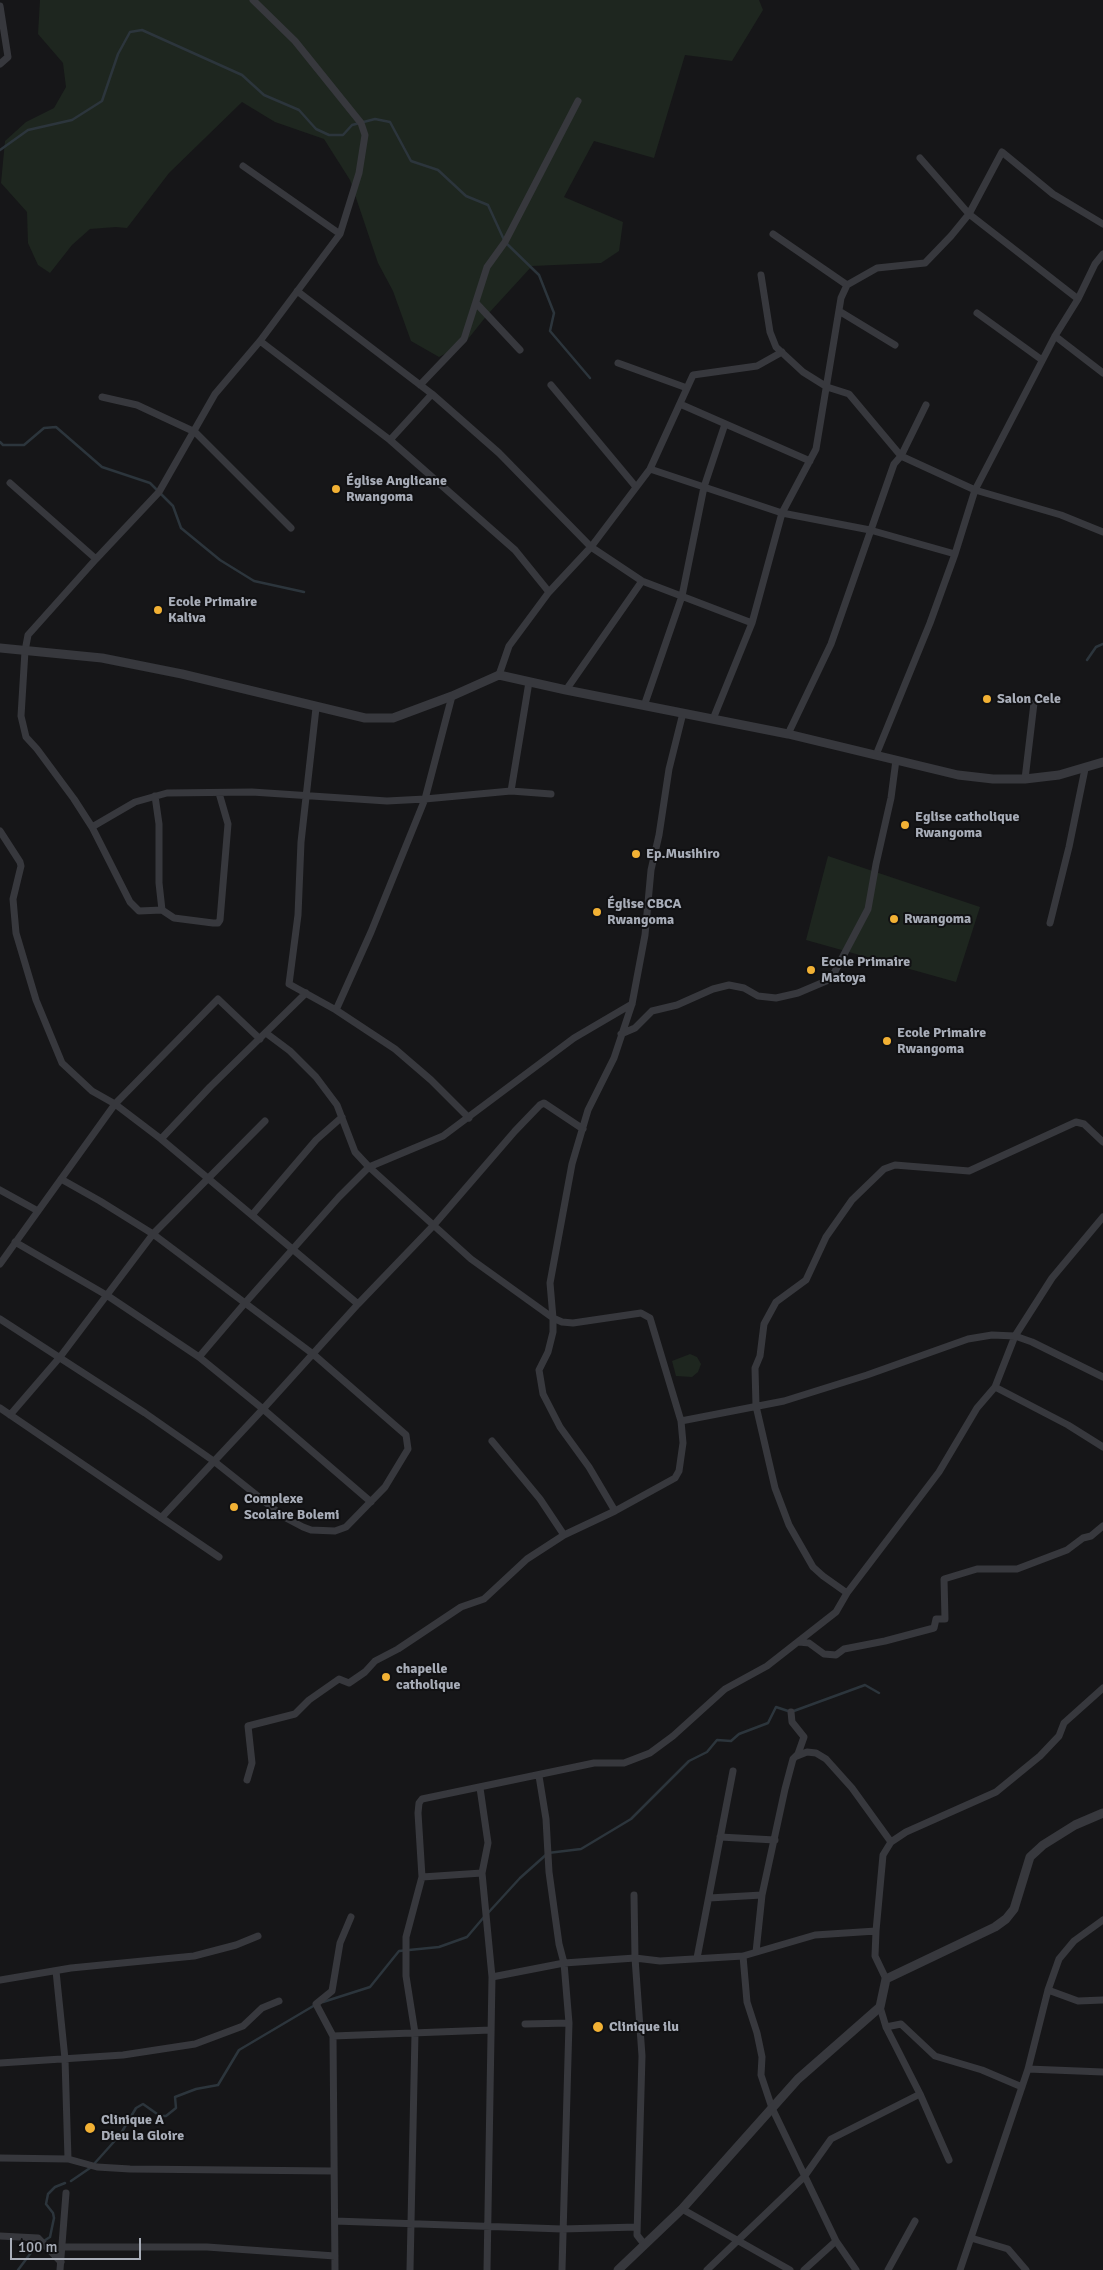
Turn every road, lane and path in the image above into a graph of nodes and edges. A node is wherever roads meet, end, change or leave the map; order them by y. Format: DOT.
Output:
graph roads {
  1 [pos="252,0"];
  2 [pos="0,6"];
  3 [pos="0,64"];
  4 [pos="578,101"];
  5 [pos="920,158"];
  6 [pos="243,166"];
  7 [pos="969,214"];
  8 [pos="1103,224"];
  9 [pos="340,234"];
  10 [pos="773,234"];
  11 [pos="1103,254"];
  12 [pos="761,275"];
  13 [pos="847,285"];
  14 [pos="298,291"];
  15 [pos="1078,299"];
  16 [pos="476,303"];
  17 [pos="839,311"];
  18 [pos="977,313"];
  19 [pos="1055,336"];
  20 [pos="260,341"];
  21 [pos="895,345"];
  22 [pos="520,350"];
  23 [pos="782,352"];
  24 [pos="1042,360"];
  25 [pos="618,364"];
  26 [pos="1103,373"];
  27 [pos="420,385"];
  28 [pos="551,385"];
  29 [pos="827,387"];
  30 [pos="687,388"];
  31 [pos="432,394"];
  32 [pos="102,397"];
  33 [pos="680,404"];
  34 [pos="926,405"];
  35 [pos="725,424"];
  36 [pos="195,432"];
  37 [pos="390,440"];
  38 [pos="901,456"];
  39 [pos="810,461"];
  40 [pos="650,469"];
  41 [pos="10,483"];
  42 [pos="704,487"];
  43 [pos="636,488"];
  44 [pos="975,490"];
  45 [pos="782,512"];
  46 [pos="291,528"];
  47 [pos="870,530"];
  48 [pos="1103,532"];
  49 [pos="590,547"];
  50 [pos="955,554"];
  51 [pos="96,558"];
  52 [pos="642,581"];
  53 [pos="549,592"];
  54 [pos="682,596"];
  55 [pos="752,623"];
  56 [pos="0,648"];
  57 [pos="25,651"];
  58 [pos="498,675"];
  59 [pos="529,682"];
  60 [pos="566,690"];
  61 [pos="452,696"];
  62 [pos="1034,703"];
  63 [pos="644,706"];
  64 [pos="316,708"];
  65 [pos="683,713"];
  66 [pos="713,719"];
  67 [pos="788,734"];
  68 [pos="876,755"];
  69 [pos="896,760"];
  70 [pos="1103,762"];
  71 [pos="1085,769"];
  72 [pos="1025,780"];
  73 [pos="511,791"];
  74 [pos="219,793"];
  75 [pos="551,794"];
  76 [pos="155,796"];
  77 [pos="306,796"];
  78 [pos="425,800"];
  79 [pos="92,827"];
  80 [pos="0,831"];
  81 [pos="162,910"];
  82 [pos="1050,922"];
  83 [pos="306,993"];
  84 [pos="632,1004"];
  85 [pos="336,1010"];
  86 [pos="266,1033"];
  87 [pos="621,1034"];
  88 [pos="260,1039"];
  89 [pos="115,1104"];
  90 [pos="342,1117"];
  91 [pos="470,1118"];
  92 [pos="265,1121"];
  93 [pos="583,1129"];
  94 [pos="161,1140"];
  95 [pos="1103,1142"];
  96 [pos="369,1167"];
  97 [pos="61,1179"];
  98 [pos="208,1180"];
  99 [pos="0,1190"];
  100 [pos="38,1211"];
  101 [pos="252,1215"];
  102 [pos="1103,1217"];
  103 [pos="433,1226"];
  104 [pos="153,1234"];
  105 [pos="15,1242"];
  106 [pos="293,1249"];
  107 [pos="0,1264"];
  108 [pos="108,1296"];
  109 [pos="244,1303"];
  110 [pos="358,1304"];
  111 [pos="553,1318"];
  112 [pos="0,1319"];
  113 [pos="1015,1336"];
  114 [pos="313,1354"];
  115 [pos="199,1357"];
  116 [pos="60,1358"];
  117 [pos="1103,1377"];
  118 [pos="995,1386"];
  119 [pos="756,1406"];
  120 [pos="0,1408"];
  121 [pos="264,1410"];
  122 [pos="10,1414"];
  123 [pos="681,1421"];
  124 [pos="492,1442"];
  125 [pos="1103,1447"];
  126 [pos="215,1462"];
  127 [pos="371,1502"];
  128 [pos="615,1511"];
  129 [pos="160,1518"];
  130 [pos="1103,1526"];
  131 [pos="564,1535"];
  132 [pos="219,1557"];
  133 [pos="847,1593"];
  134 [pos="799,1642"];
  135 [pos="1103,1688"];
  136 [pos="791,1712"];
  137 [pos="797,1756"];
  138 [pos="733,1771"];
  139 [pos="539,1776"];
  140 [pos="247,1780"];
  141 [pos="480,1788"];
  142 [pos="1103,1813"];
  143 [pos="720,1837"];
  144 [pos="775,1840"];
  145 [pos="891,1842"];
  146 [pos="482,1873"];
  147 [pos="422,1878"];
  148 [pos="634,1895"];
  149 [pos="762,1895"];
  150 [pos="710,1898"];
  151 [pos="351,1917"];
  152 [pos="1103,1920"];
  153 [pos="876,1931"];
  154 [pos="258,1936"];
  155 [pos="756,1952"];
  156 [pos="743,1956"];
  157 [pos="635,1958"];
  158 [pos="697,1958"];
  159 [pos="564,1963"];
  160 [pos="56,1971"];
  161 [pos="492,1977"];
  162 [pos="886,1979"];
  163 [pos="0,1980"];
  164 [pos="1048,1990"];
  165 [pos="1103,2000"];
  166 [pos="279,2002"];
  167 [pos="880,2007"];
  168 [pos="569,2023"];
  169 [pos="525,2024"];
  170 [pos="886,2027"];
  171 [pos="491,2030"];
  172 [pos="415,2033"];
  173 [pos="333,2036"];
  174 [pos="65,2059"];
  175 [pos="0,2063"];
  176 [pos="1028,2069"];
  177 [pos="1103,2072"];
  178 [pos="1022,2087"];
  179 [pos="920,2094"];
  180 [pos="772,2108"];
  181 [pos="0,2158"];
  182 [pos="68,2159"];
  183 [pos="949,2160"];
  184 [pos="333,2171"];
  185 [pos="804,2178"];
  186 [pos="66,2193"];
  187 [pos="682,2209"];
  188 [pos="335,2221"];
  189 [pos="915,2221"];
  190 [pos="411,2224"];
  191 [pos="490,2226"];
  192 [pos="637,2227"];
  193 [pos="562,2229"];
  194 [pos="0,2236"];
  195 [pos="971,2238"];
  196 [pos="738,2239"];
  197 [pos="836,2241"];
  198 [pos="644,2244"];
  199 [pos="62,2247"];
  200 [pos="336,2256"];
  201 [pos="61,2266"];
  202 [pos="335,2270"];
  203 [pos="410,2270"];
  204 [pos="487,2270"];
  205 [pos="562,2270"];
  206 [pos="618,2270"];
  207 [pos="707,2270"];
  208 [pos="790,2270"];
  209 [pos="804,2270"];
  210 [pos="856,2270"];
  211 [pos="888,2270"];
  212 [pos="960,2270"];
  213 [pos="1026,2270"];
  1 -- 9 [label="street"];
  2 -- 3 [label="street"];
  4 -- 16 [label="street"];
  5 -- 7 [label="street"];
  6 -- 9 [label="street"];
  7 -- 8 [label="street"];
  7 -- 13 [label="street"];
  7 -- 15 [label="street"];
  9 -- 14 [label="street"];
  10 -- 13 [label="street"];
  11 -- 15 [label="street"];
  12 -- 23 [label="street"];
  13 -- 17 [label="street"];
  14 -- 20 [label="street"];
  14 -- 27 [label="street"];
  15 -- 19 [label="street"];
  16 -- 22 [label="street"];
  16 -- 27 [label="street"];
  17 -- 21 [label="street"];
  17 -- 29 [label="street"];
  18 -- 24 [label="street"];
  19 -- 24 [label="street"];
  19 -- 26 [label="street"];
  20 -- 36 [label="street"];
  20 -- 37 [label="street"];
  23 -- 29 [label="street"];
  23 -- 30 [label="street"];
  24 -- 44 [label="street"];
  25 -- 30 [label="street"];
  27 -- 31 [label="street"];
  28 -- 43 [label="street"];
  29 -- 38 [label="street"];
  29 -- 39 [label="street"];
  30 -- 33 [label="street"];
  31 -- 37 [label="street"];
  31 -- 49 [label="street"];
  32 -- 36 [label="street"];
  33 -- 35 [label="street"];
  33 -- 40 [label="street"];
  34 -- 38 [label="street"];
  35 -- 39 [label="street"];
  35 -- 42 [label="street"];
  36 -- 46 [label="street"];
  36 -- 51 [label="street"];
  37 -- 53 [label="street"];
  38 -- 44 [label="street"];
  38 -- 47 [label="street"];
  39 -- 45 [label="street"];
  40 -- 42 [label="street"];
  40 -- 43 [label="street"];
  41 -- 51 [label="street"];
  42 -- 45 [label="street"];
  42 -- 54 [label="street"];
  43 -- 49 [label="street"];
  44 -- 48 [label="street"];
  44 -- 50 [label="street"];
  45 -- 47 [label="street"];
  45 -- 55 [label="street"];
  47 -- 50 [label="street"];
  47 -- 67 [label="street"];
  49 -- 52 [label="street"];
  49 -- 53 [label="street"];
  50 -- 68 [label="street"];
  51 -- 57 [label="street"];
  52 -- 54 [label="street"];
  52 -- 60 [label="street"];
  53 -- 58 [label="street"];
  54 -- 55 [label="street"];
  54 -- 63 [label="street"];
  55 -- 66 [label="street"];
  56 -- 57 [label="street"];
  57 -- 64 [label="street"];
  57 -- 79 [label="street"];
  58 -- 59 [label="street"];
  58 -- 61 [label="street"];
  59 -- 60 [label="street"];
  59 -- 73 [label="street"];
  60 -- 63 [label="street"];
  61 -- 64 [label="street"];
  61 -- 78 [label="street"];
  62 -- 72 [label="street"];
  63 -- 65 [label="street"];
  64 -- 77 [label="street"];
  65 -- 66 [label="street"];
  65 -- 84 [label="street"];
  66 -- 67 [label="street"];
  67 -- 68 [label="street"];
  68 -- 69 [label="street"];
  69 -- 72 [label="street"];
  69 -- 87 [label="street"];
  70 -- 71 [label="street"];
  71 -- 72 [label="street"];
  71 -- 82 [label="street"];
  73 -- 75 [label="street"];
  73 -- 78 [label="street"];
  74 -- 76 [label="street"];
  74 -- 77 [label="street"];
  74 -- 81 [label="street"];
  76 -- 79 [label="street"];
  76 -- 81 [label="street"];
  77 -- 78 [label="street"];
  77 -- 83 [label="street"];
  78 -- 85 [label="street"];
  79 -- 81 [label="street"];
  80 -- 89 [label="street"];
  83 -- 85 [label="street"];
  83 -- 86 [label="street"];
  84 -- 87 [label="street"];
  84 -- 91 [label="street"];
  85 -- 91 [label="street"];
  86 -- 88 [label="street"];
  86 -- 90 [label="street"];
  87 -- 93 [label="street"];
  88 -- 89 [label="street"];
  88 -- 94 [label="street"];
  89 -- 94 [label="street"];
  89 -- 97 [label="street"];
  90 -- 96 [label="street"];
  90 -- 101 [label="street"];
  91 -- 96 [label="street"];
  92 -- 98 [label="street"];
  93 -- 103 [label="street"];
  93 -- 111 [label="street"];
  94 -- 98 [label="street"];
  95 -- 119 [label="street"];
  96 -- 103 [label="street"];
  96 -- 106 [label="street"];
  97 -- 100 [label="street"];
  97 -- 104 [label="street"];
  98 -- 101 [label="street"];
  98 -- 104 [label="street"];
  99 -- 100 [label="street"];
  100 -- 105 [label="street"];
  101 -- 106 [label="street"];
  102 -- 113 [label="street"];
  103 -- 110 [label="street"];
  103 -- 111 [label="street"];
  104 -- 108 [label="street"];
  104 -- 109 [label="street"];
  105 -- 107 [label="street"];
  105 -- 108 [label="street"];
  106 -- 109 [label="street"];
  106 -- 110 [label="street"];
  108 -- 115 [label="street"];
  108 -- 116 [label="street"];
  109 -- 114 [label="street"];
  109 -- 115 [label="street"];
  110 -- 114 [label="street"];
  111 -- 123 [label="street"];
  111 -- 128 [label="street"];
  112 -- 116 [label="street"];
  113 -- 117 [label="street"];
  113 -- 118 [label="street"];
  113 -- 119 [label="street"];
  114 -- 121 [label="street"];
  114 -- 127 [label="street"];
  115 -- 121 [label="street"];
  116 -- 122 [label="street"];
  116 -- 126 [label="street"];
  118 -- 125 [label="street"];
  118 -- 133 [label="street"];
  119 -- 123 [label="street"];
  119 -- 133 [label="street"];
  120 -- 122 [label="street"];
  121 -- 126 [label="street"];
  121 -- 127 [label="street"];
  122 -- 129 [label="street"];
  123 -- 128 [label="street"];
  124 -- 131 [label="street"];
  126 -- 127 [label="street"];
  126 -- 129 [label="street"];
  128 -- 131 [label="street"];
  129 -- 132 [label="street"];
  130 -- 134 [label="street"];
  131 -- 140 [label="street"];
  133 -- 134 [label="street"];
  134 -- 139 [label="street"];
  135 -- 145 [label="street"];
  136 -- 137 [label="street"];
  137 -- 144 [label="street"];
  137 -- 145 [label="street"];
  138 -- 143 [label="street"];
  139 -- 141 [label="street"];
  139 -- 159 [label="street"];
  141 -- 146 [label="street"];
  141 -- 147 [label="street"];
  142 -- 162 [label="street"];
  143 -- 144 [label="street"];
  143 -- 150 [label="street"];
  144 -- 149 [label="street"];
  145 -- 153 [label="street"];
  146 -- 147 [label="street"];
  146 -- 161 [label="street"];
  147 -- 172 [label="street"];
  148 -- 157 [label="street"];
  149 -- 150 [label="street"];
  149 -- 155 [label="street"];
  150 -- 158 [label="street"];
  151 -- 173 [label="street"];
  152 -- 164 [label="street"];
  153 -- 155 [label="street"];
  153 -- 162 [label="street"];
  154 -- 160 [label="street"];
  155 -- 156 [label="street"];
  156 -- 158 [label="street"];
  156 -- 180 [label="street"];
  157 -- 158 [label="street"];
  157 -- 159 [label="street"];
  157 -- 192 [label="street"];
  159 -- 161 [label="street"];
  159 -- 168 [label="street"];
  160 -- 163 [label="street"];
  160 -- 174 [label="street"];
  161 -- 171 [label="street"];
  162 -- 167 [label="street"];
  164 -- 165 [label="street"];
  164 -- 176 [label="street"];
  166 -- 174 [label="street"];
  167 -- 170 [label="street"];
  167 -- 180 [label="street"];
  168 -- 169 [label="street"];
  168 -- 193 [label="street"];
  170 -- 178 [label="street"];
  170 -- 179 [label="street"];
  171 -- 172 [label="street"];
  171 -- 191 [label="street"];
  172 -- 173 [label="street"];
  172 -- 190 [label="street"];
  173 -- 184 [label="street"];
  174 -- 175 [label="street"];
  174 -- 182 [label="street"];
  176 -- 177 [label="street"];
  176 -- 178 [label="street"];
  178 -- 195 [label="street"];
  179 -- 183 [label="street"];
  179 -- 185 [label="street"];
  180 -- 185 [label="street"];
  180 -- 187 [label="street"];
  181 -- 182 [label="street"];
  182 -- 184 [label="street"];
  184 -- 188 [label="street"];
  185 -- 196 [label="street"];
  185 -- 197 [label="street"];
  186 -- 199 [label="street"];
  187 -- 196 [label="street"];
  187 -- 198 [label="street"];
  188 -- 190 [label="street"];
  188 -- 200 [label="street"];
  189 -- 211 [label="street"];
  190 -- 191 [label="street"];
  190 -- 203 [label="street"];
  191 -- 193 [label="street"];
  191 -- 204 [label="street"];
  192 -- 193 [label="street"];
  192 -- 198 [label="street"];
  193 -- 205 [label="street"];
  194 -- 201 [label="street"];
  195 -- 212 [label="street"];
  195 -- 213 [label="street"];
  196 -- 207 [label="street"];
  196 -- 208 [label="street"];
  197 -- 209 [label="street"];
  197 -- 210 [label="street"];
  198 -- 206 [label="street"];
  199 -- 200 [label="street"];
  199 -- 201 [label="street"];
  200 -- 202 [label="street"];
}
